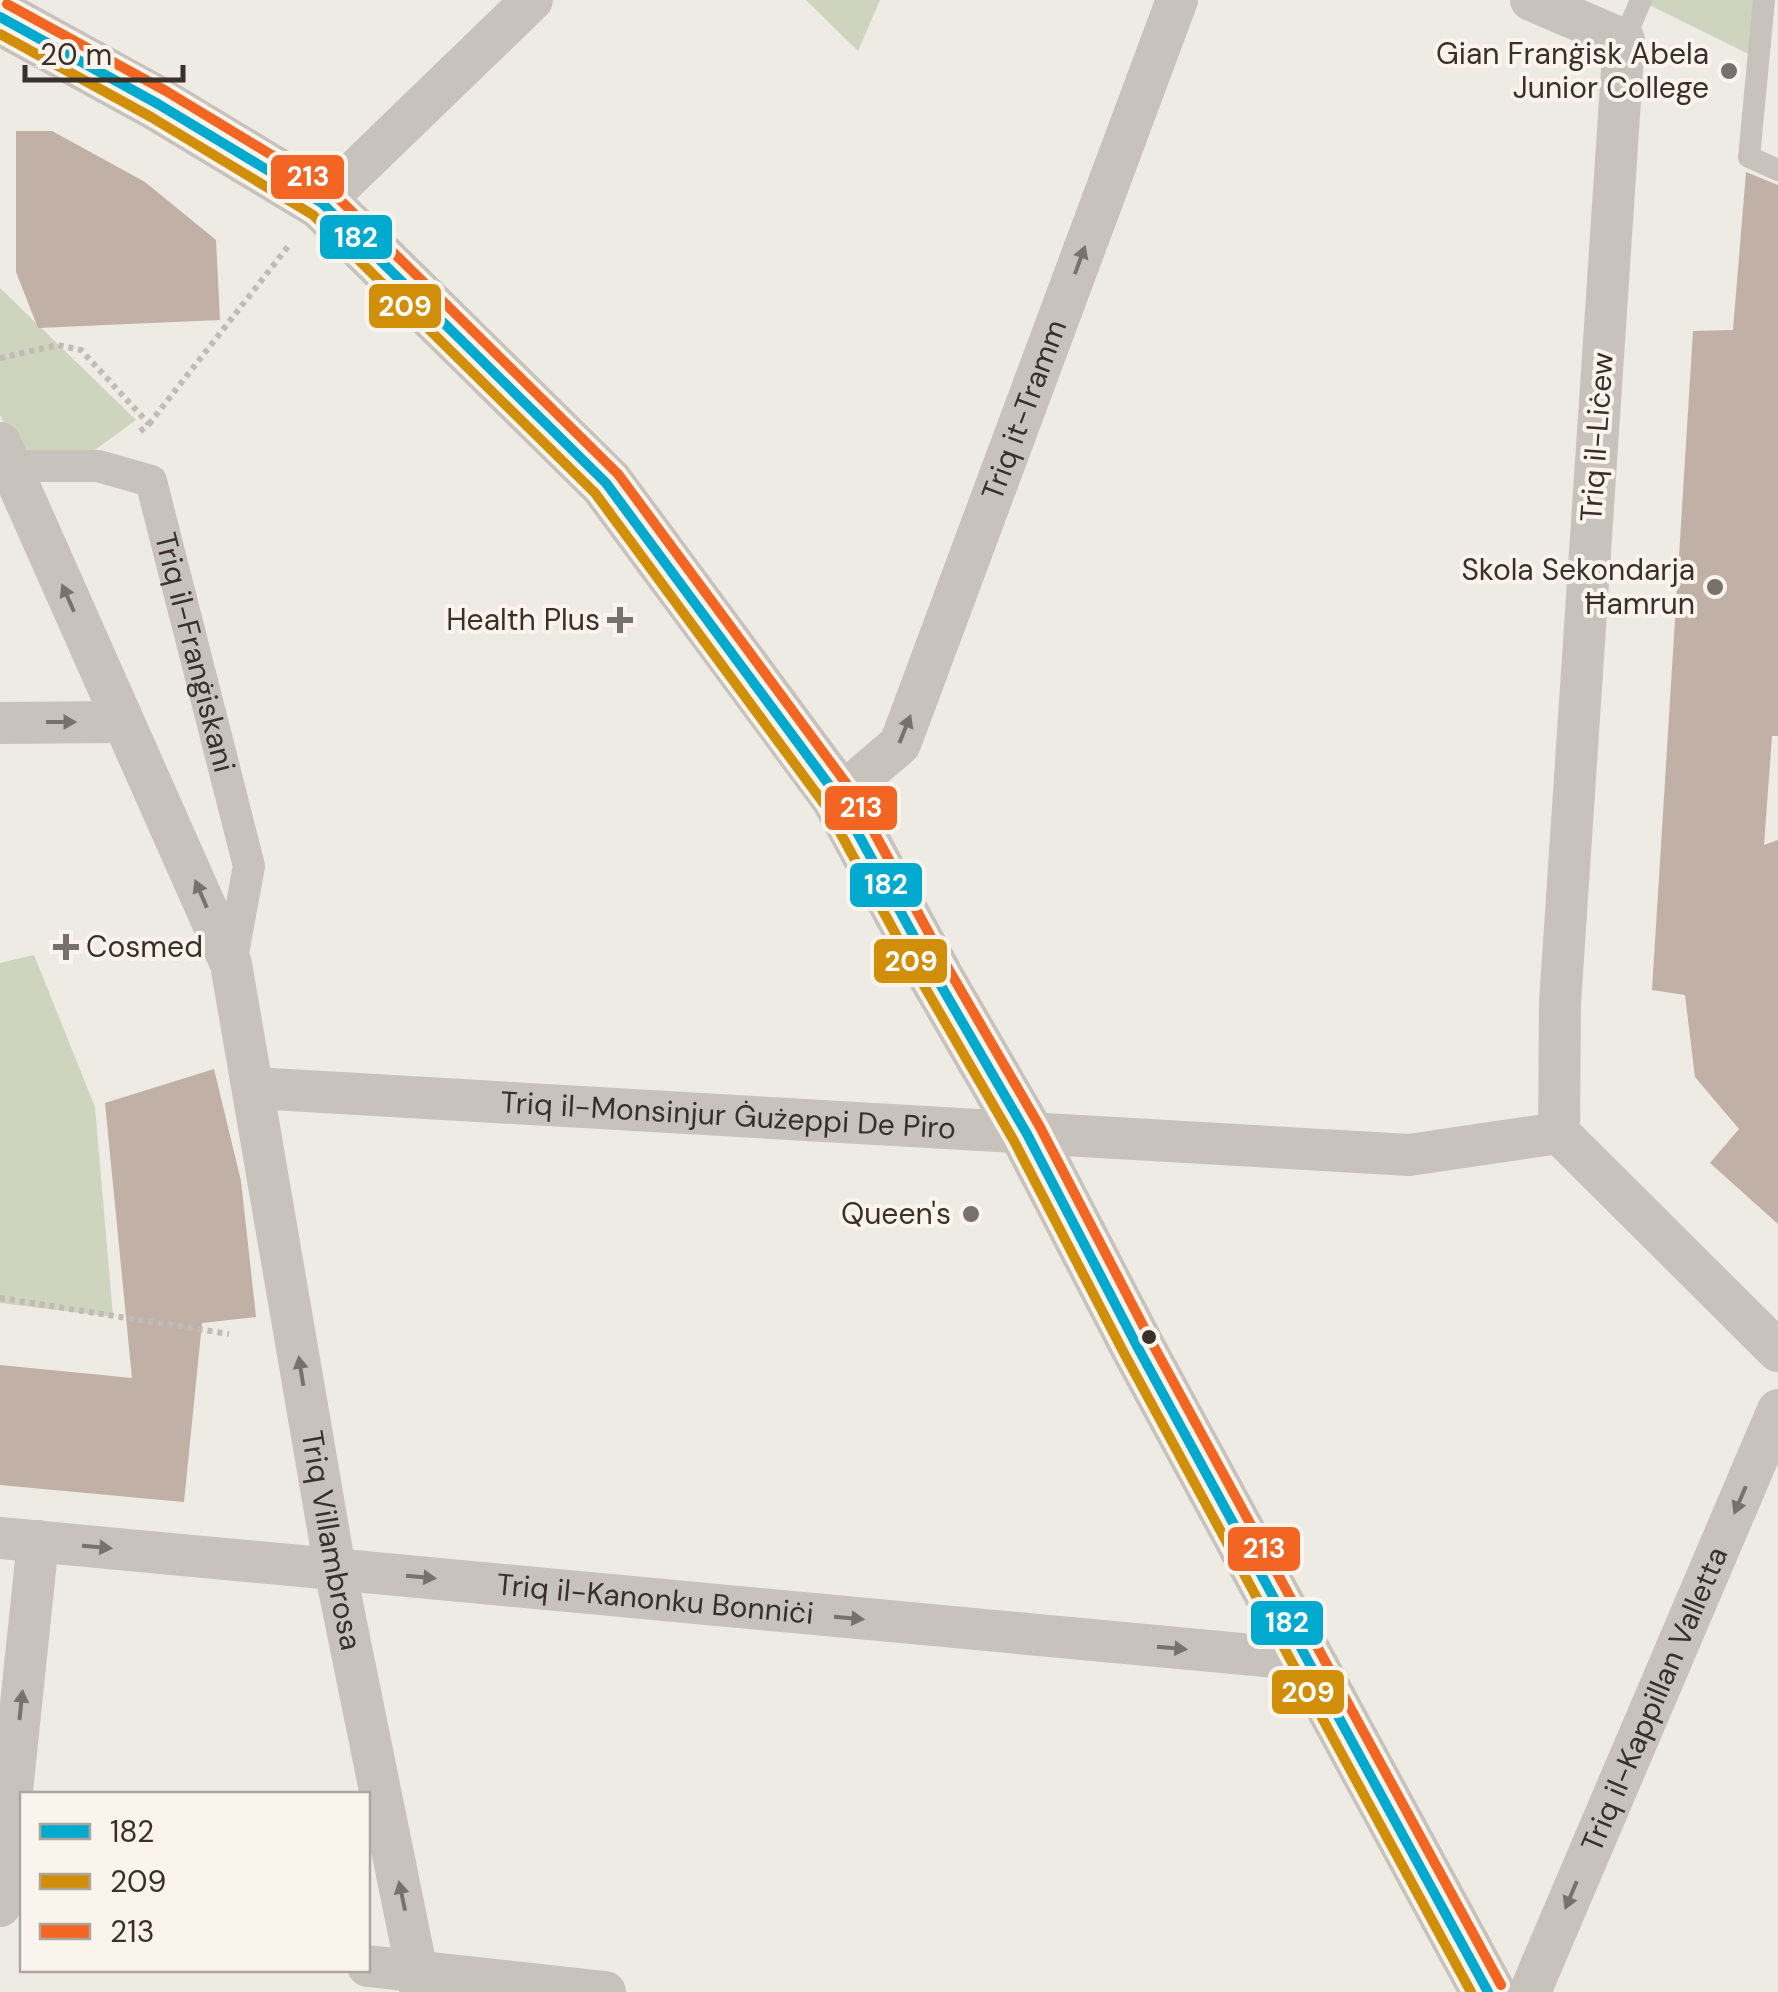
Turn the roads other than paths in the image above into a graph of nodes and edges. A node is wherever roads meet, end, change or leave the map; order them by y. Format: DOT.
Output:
graph roads {
  1 [pos="532,0"];
  2 [pos="1177,0"];
  3 [pos="1531,0"];
  4 [pos="1640,0"];
  5 [pos="1764,0"];
  6 [pos="0,17"];
  7 [pos="1624,40"];
  8 [pos="1778,170"];
  9 [pos="322,203"];
  10 [pos="5,454"];
  11 [pos="122,722"];
  12 [pos="0,723"];
  13 [pos="838,797"];
  14 [pos="231,964"];
  15 [pos="254,1088"];
  16 [pos="1560,1133"];
  17 [pos="1027,1134"];
  18 [pos="1778,1350"];
  19 [pos="1778,1410"];
  20 [pos="19,1540"];
  21 [pos="334,1570"];
  22 [pos="1307,1660"];
  23 [pos="0,1906"];
  24 [pos="370,1967"];
  25 [pos="419,1982"];
  26 [pos="605,1992"];
  27 [pos="1488,1992"];
  28 [pos="1530,1992"];
  1 -- 9 [label="street"];
  13 -- 2 [label="street, Triq it-Tramm, one-way"];
  3 -- 7 [label="street"];
  4 -- 7 [label="lane"];
  5 -- 8 [label="lane"];
  6 -- 9 [label="street"];
  7 -- 16 [label="street, Triq il-Liċew"];
  9 -- 13 [label="street"];
  11 -- 10 [label="street, Triq il-Franġiskani, one-way"];
  10 -- 14 [label="street, Triq il-Franġiskani"];
  12 -- 11 [label="street, one-way"];
  14 -- 11 [label="street, Triq il-Franġiskani, one-way"];
  13 -- 17 [label="street"];
  14 -- 15 [label="street, Triq il-Franġiskani"];
  15 -- 17 [label="street, Triq il-Monsinjur Ġużeppi De Piro"];
  21 -- 15 [label="street, Triq Villambrosa, one-way"];
  16 -- 17 [label="street, Triq il-Monsinjur Ġużeppi De Piro"];
  16 -- 18 [label="street"];
  17 -- 22 [label="street"];
  19 -- 28 [label="street, Triq il-Kappillan Valletta, one-way"];
  20 -- 21 [label="street, Triq il-Kanonku Bonniċi, one-way"];
  23 -- 20 [label="street, one-way"];
  21 -- 22 [label="street, Triq il-Kanonku Bonniċi, one-way"];
  25 -- 21 [label="street, Triq Villambrosa, one-way"];
  22 -- 27 [label="street"];
  24 -- 25 [label="street"];
  25 -- 26 [label="street"];
}
